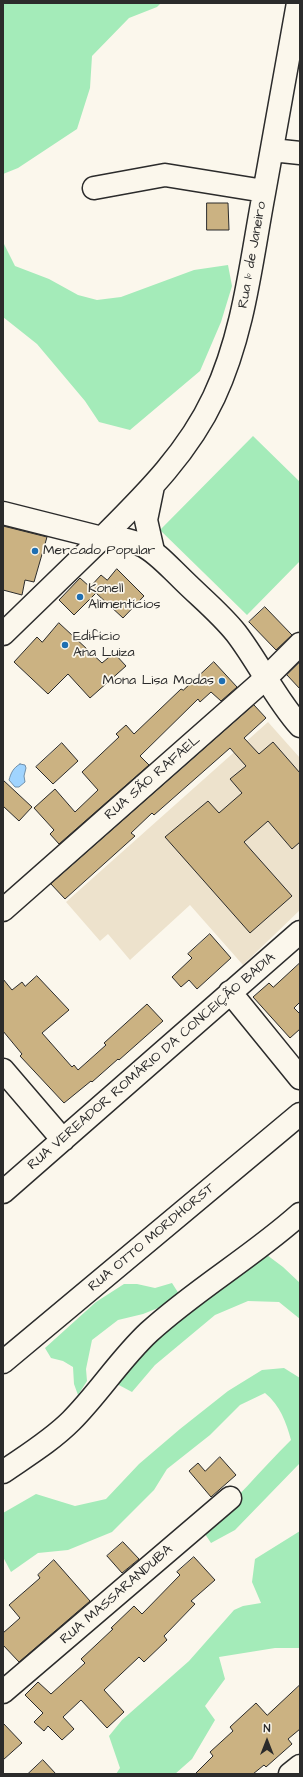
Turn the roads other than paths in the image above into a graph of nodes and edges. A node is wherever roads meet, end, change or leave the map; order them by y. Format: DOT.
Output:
graph roads {
  1 [pos="298,3"];
  2 [pos="272,150"];
  3 [pos="300,153"];
  4 [pos="94,188"];
  5 [pos="264,191"];
  6 [pos="153,486"];
  7 [pos="3,513"];
  8 [pos="102,538"];
  9 [pos="153,551"];
  10 [pos="3,634"];
  11 [pos="300,644"];
  12 [pos="266,678"];
  13 [pos="297,716"];
  14 [pos="3,910"];
  15 [pos="300,932"];
  16 [pos="230,992"];
  17 [pos="3,1070"];
  18 [pos="300,1078"];
  19 [pos="300,1114"];
  20 [pos="62,1140"];
  21 [pos="3,1192"];
  22 [pos="300,1214"];
  23 [pos="3,1362"];
  24 [pos="3,1472"];
  25 [pos="230,1498"];
  26 [pos="3,1692"];
  27 [pos="300,1766"];
  28 [pos="290,1774"];
  1 -- 2 [label="street, Rua 1º de Janeiro"];
  2 -- 3 [label="street"];
  2 -- 5 [label="street, Rua 1º de Janeiro"];
  4 -- 5 [label="street"];
  5 -- 6 [label="street, Rua 1º de Janeiro"];
  6 -- 8 [label="street, Rua 1º de Janeiro"];
  6 -- 9 [label="street, Rua 1º de Janeiro"];
  7 -- 8 [label="street"];
  8 -- 9 [label="street"];
  8 -- 10 [label="street, Rua 1º de Janeiro"];
  9 -- 12 [label="street"];
  11 -- 12 [label="street, RUA SÃO RAFAEL"];
  12 -- 13 [label="street"];
  12 -- 14 [label="street, RUA SÃO RAFAEL"];
  15 -- 16 [label="street, RUA VEREADOR ROMÁRIO DA CONCEIÇÃO BADIA"];
  16 -- 18 [label="street"];
  16 -- 20 [label="street, RUA VEREADOR ROMÁRIO DA CONCEIÇÃO BADIA"];
  17 -- 20 [label="street"];
  19 -- 23 [label="street, RUA OTTO MORDHORST"];
  20 -- 21 [label="street, RUA VEREADOR ROMÁRIO DA CONCEIÇÃO BADIA"];
  22 -- 24 [label="street"];
  25 -- 26 [label="street, RUA MASSARANDUBA"];
  27 -- 28 [label="street"];
}
